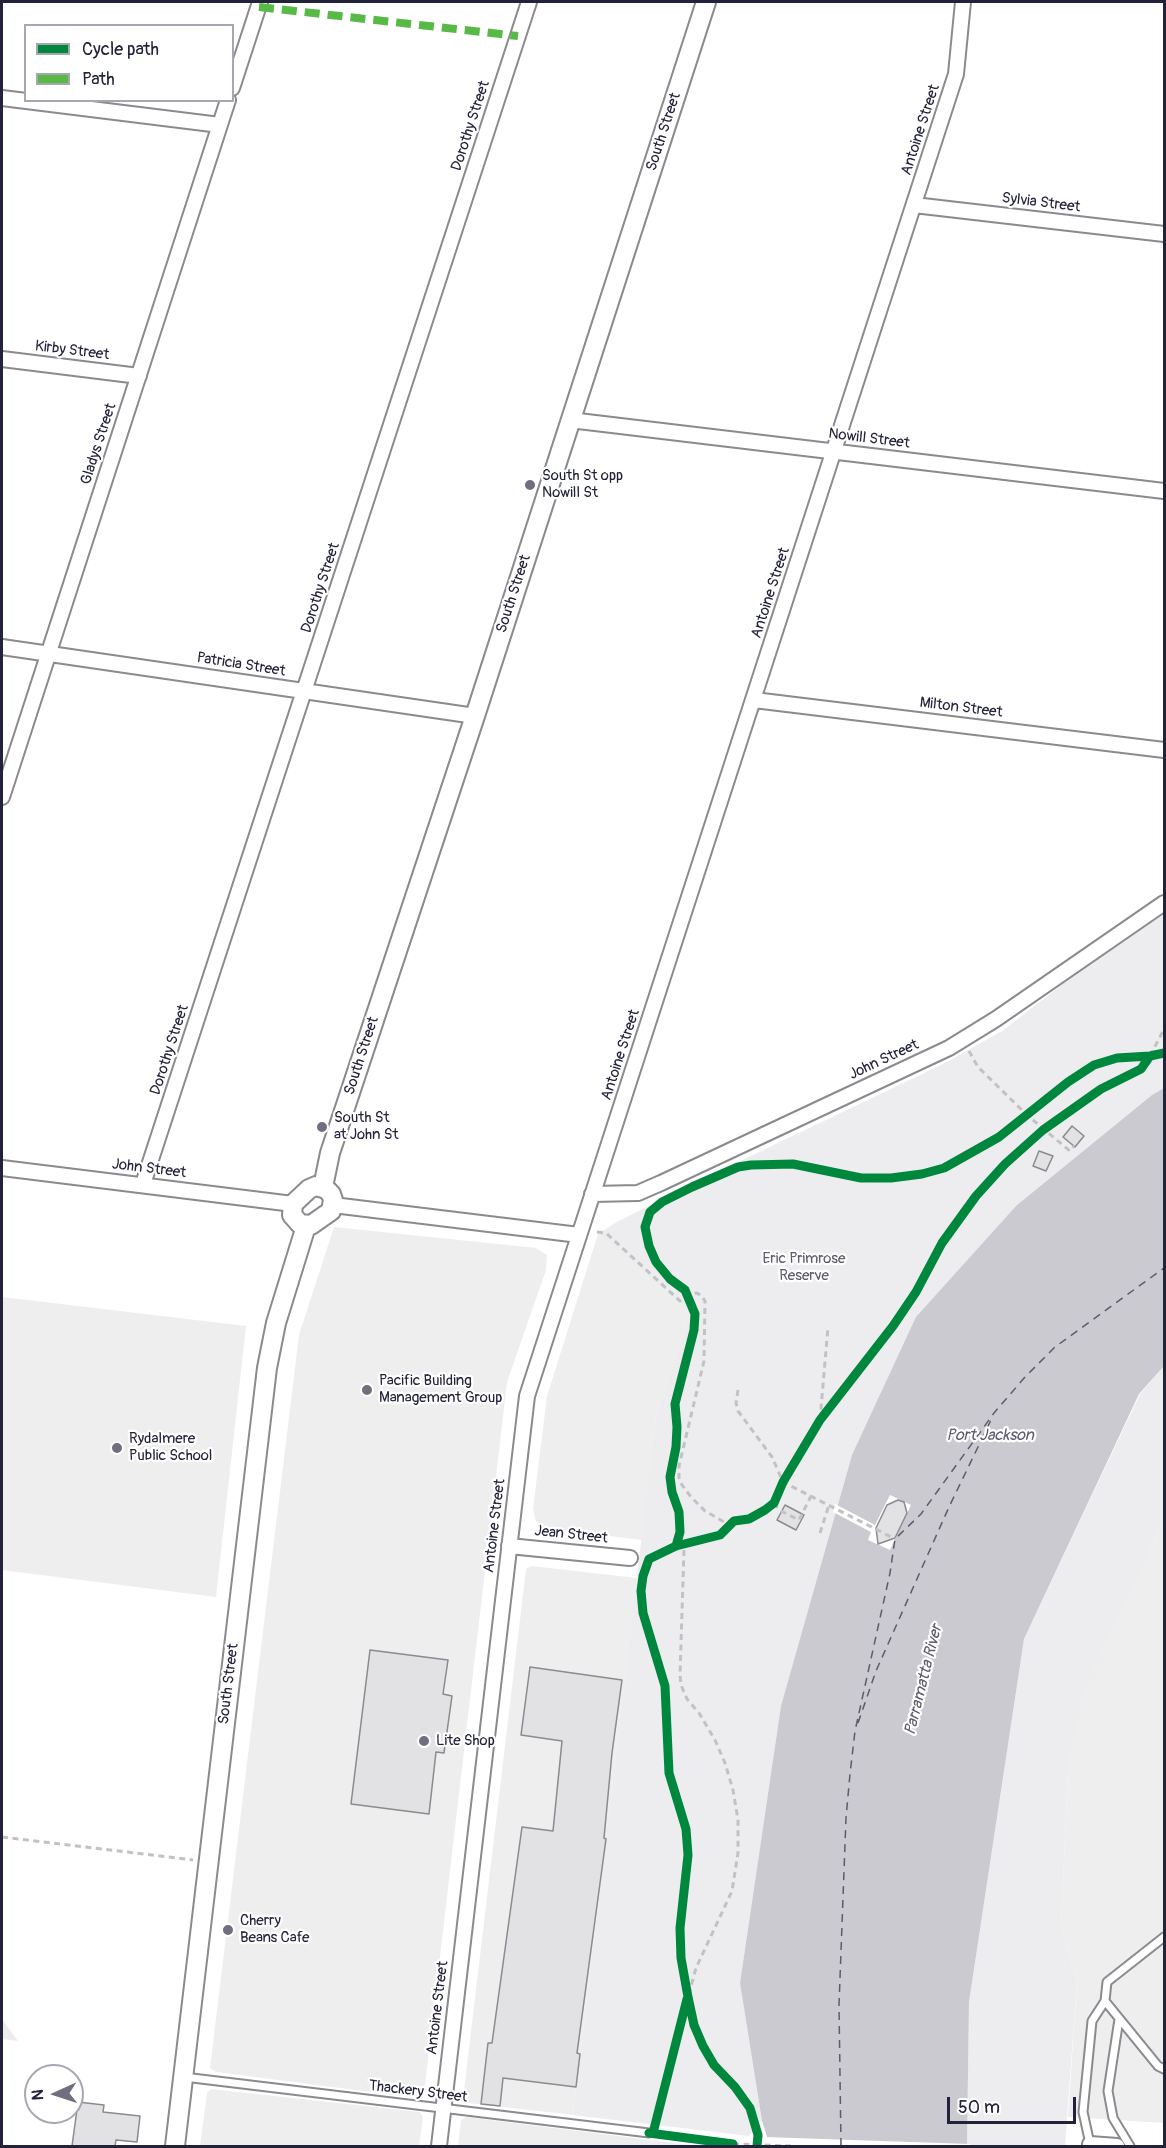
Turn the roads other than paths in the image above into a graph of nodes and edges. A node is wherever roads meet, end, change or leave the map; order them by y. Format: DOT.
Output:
graph roads {
  1 [pos="260,2"];
  2 [pos="529,2"];
  3 [pos="706,2"];
  4 [pos="963,2"];
  5 [pos="234,82"];
  6 [pos="2,98"];
  7 [pos="24,101"];
  8 [pos="34,102"];
  9 [pos="227,102"];
  10 [pos="220,125"];
  11 [pos="914,205"];
  12 [pos="1164,234"];
  13 [pos="2,360"];
  14 [pos="139,376"];
  15 [pos="570,420"];
  16 [pos="835,452"];
  17 [pos="1164,491"];
  18 [pos="2,647"];
  19 [pos="49,652"];
  20 [pos="305,691"];
  21 [pos="754,700"];
  22 [pos="475,716"];
  23 [pos="1164,750"];
  24 [pos="2,797"];
  25 [pos="1164,903"];
  26 [pos="2,1168"];
  27 [pos="143,1184"];
  28 [pos="322,1187"];
  29 [pos="592,1194"];
  30 [pos="293,1204"];
  31 [pos="333,1205"];
  32 [pos="306,1226"];
  33 [pos="586,1237"];
  34 [pos="509,1546"];
  35 [pos="630,1558"];
  36 [pos="1164,1937"];
  37 [pos="1105,2001"];
  38 [pos="1119,2019"];
  39 [pos="1164,2069"];
  40 [pos="184,2077"];
  41 [pos="443,2108"];
  42 [pos="648,2133"];
  43 [pos="1090,2144"];
  44 [pos="175,2146"];
  45 [pos="439,2146"];
  46 [pos="1117,2146"];
  47 [pos="1130,2146"];
  1 -- 5 [label="street"];
  2 -- 20 [label="street, Dorothy Street"];
  3 -- 15 [label="street, South Street"];
  4 -- 11 [label="street, Antoine Street"];
  6 -- 7 [label="street"];
  8 -- 10 [label="street"];
  9 -- 10 [label="street, Gladys Street"];
  10 -- 14 [label="street, Gladys Street"];
  11 -- 12 [label="street, Sylvia Street"];
  11 -- 16 [label="street, Antoine Street"];
  13 -- 14 [label="street, Kirby Street"];
  14 -- 19 [label="street, Gladys Street"];
  15 -- 16 [label="street, Nowill Street"];
  15 -- 22 [label="street, South Street"];
  16 -- 17 [label="street, Nowill Street"];
  16 -- 21 [label="street, Antoine Street"];
  18 -- 19 [label="street, Patricia Street"];
  19 -- 20 [label="street, Patricia Street"];
  19 -- 24 [label="street, Gladys Street"];
  20 -- 22 [label="street, Patricia Street"];
  20 -- 27 [label="street, Dorothy Street"];
  21 -- 23 [label="street, Milton Street"];
  21 -- 29 [label="street, Antoine Street"];
  22 -- 28 [label="street, South Street"];
  25 -- 29 [label="street, John Street"];
  26 -- 27 [label="street, John Street"];
  27 -- 30 [label="street, John Street"];
  28 -- 30 [label="street"];
  28 -- 31 [label="street"];
  29 -- 33 [label="street, Antoine Street"];
  30 -- 32 [label="street"];
  31 -- 32 [label="street"];
  31 -- 33 [label="street"];
  32 -- 40 [label="street, South Street"];
  33 -- 34 [label="street, Antoine Street"];
  34 -- 35 [label="street, Jean Street"];
  34 -- 41 [label="street, Antoine Street"];
  36 -- 37 [label="lane"];
  37 -- 38 [label="lane"];
  37 -- 43 [label="lane"];
  38 -- 39 [label="lane"];
  38 -- 47 [label="lane"];
  40 -- 41 [label="lane, Thackery Street"];
  40 -- 44 [label="street, South Street"];
  41 -- 42 [label="lane, Thackery Street"];
  41 -- 45 [label="street, Antoine Street"];
  43 -- 46 [label="street"];
}
